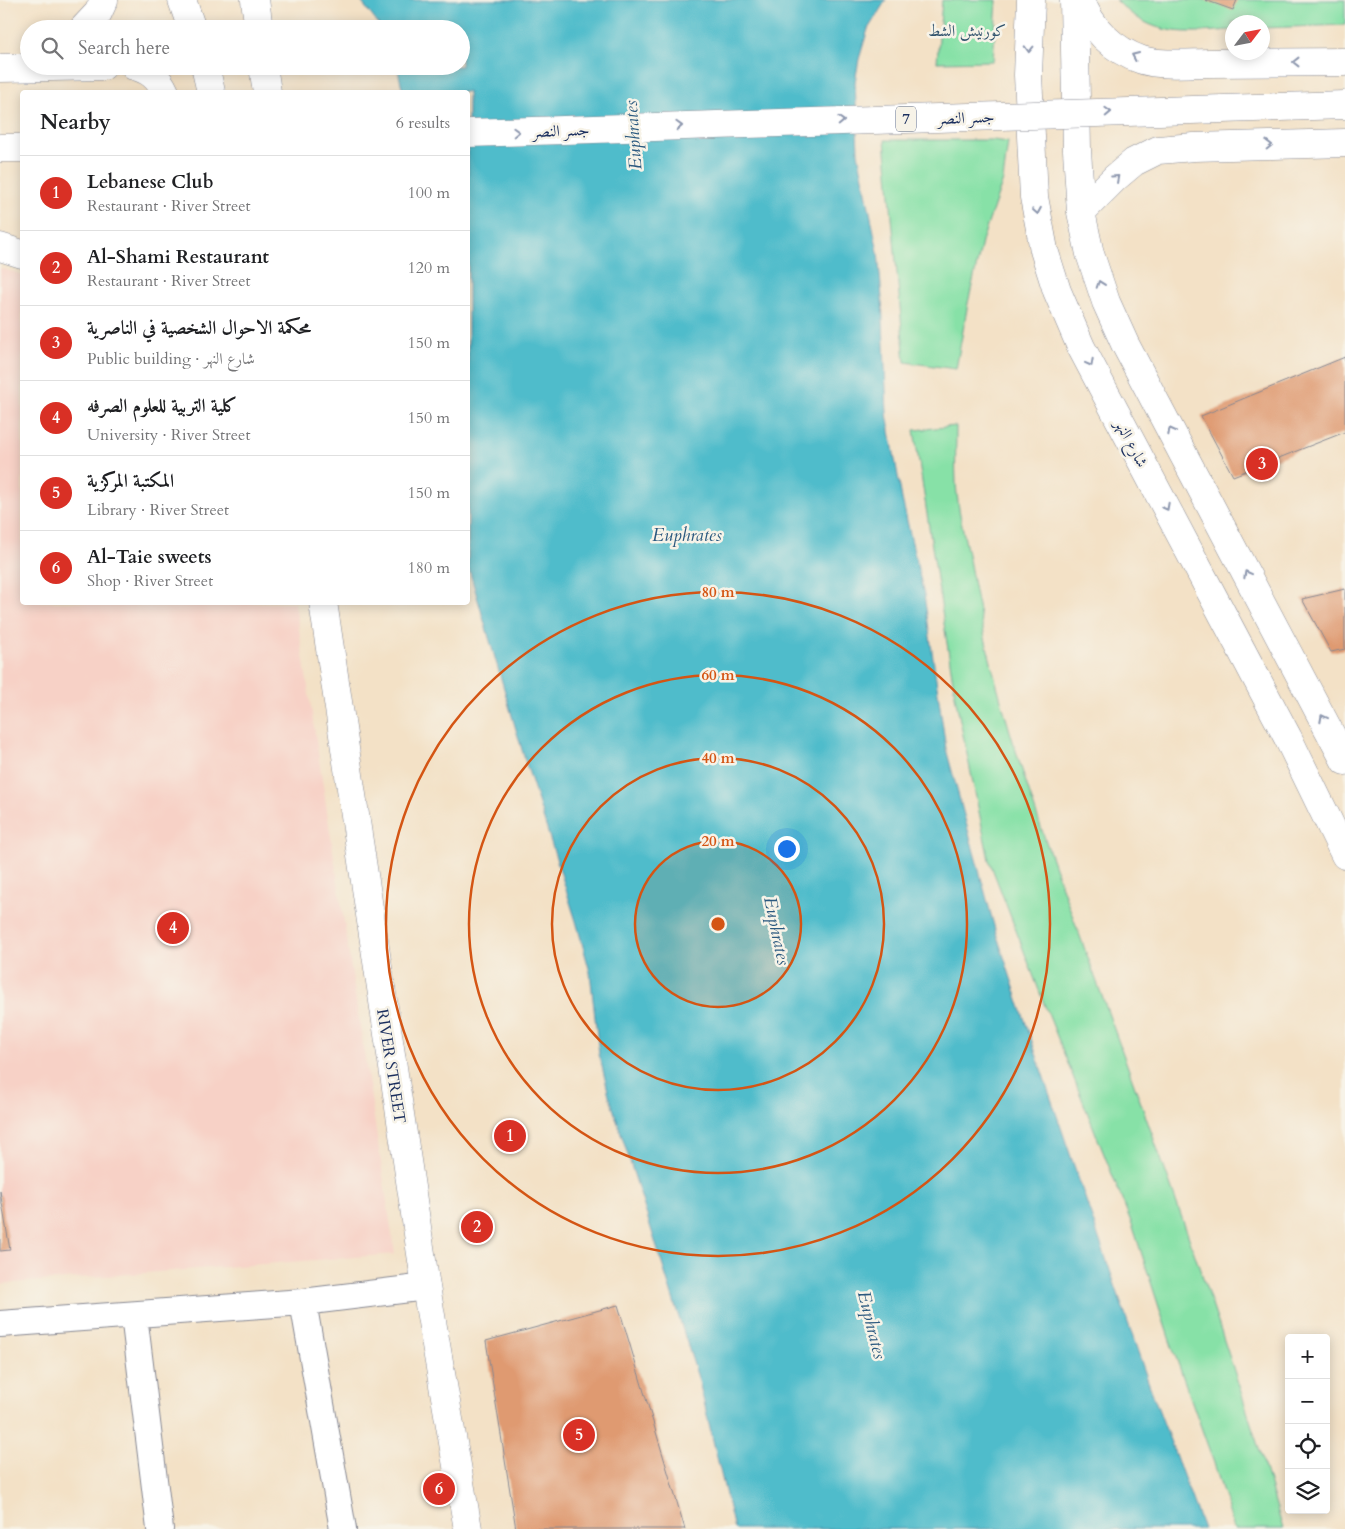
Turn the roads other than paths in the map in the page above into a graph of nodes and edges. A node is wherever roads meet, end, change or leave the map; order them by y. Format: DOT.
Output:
graph roads {
  1 [pos="104,0"];
  2 [pos="182,0"];
  3 [pos="255,0"];
  4 [pos="1031,0"];
  5 [pos="1074,0"];
  6 [pos="1081,0"];
  7 [pos="91,20"];
  8 [pos="189,20"];
  9 [pos="258,20"];
  10 [pos="20,59"];
  11 [pos="1345,62"];
  12 [pos="0,67"];
  13 [pos="20,67"];
  14 [pos="153,75"];
  15 [pos="207,75"];
  16 [pos="264,75"];
  17 [pos="164,90"];
  18 [pos="211,90"];
  19 [pos="267,90"];
  20 [pos="1345,105"];
  21 [pos="470,133"];
  22 [pos="1345,144"];
  23 [pos="0,148"];
  24 [pos="20,148"];
  25 [pos="1082,212"];
  26 [pos="20,239"];
  27 [pos="0,240"];
  28 [pos="0,247"];
  29 [pos="20,253"];
  30 [pos="323,605"];
  31 [pos="1345,761"];
  32 [pos="1345,855"];
  33 [pos="426,1287"];
  34 [pos="303,1302"];
  35 [pos="134,1315"];
  36 [pos="0,1324"];
  37 [pos="160,1529"];
  38 [pos="343,1529"];
  39 [pos="468,1529"];
  1 -- 7 [label="main road"];
  2 -- 8 [label="main road"];
  3 -- 9 [label="main road"];
  4 -- 32 [label="main road, شارع النهر, one-way"];
  5 -- 25 [label="main road"];
  11 -- 6 [label="main road, one-way"];
  10 -- 12 [label="main road"];
  12 -- 13 [label="main road"];
  14 -- 17 [label="main road"];
  15 -- 18 [label="main road"];
  16 -- 19 [label="main road"];
  21 -- 20 [label="main road, جسر النصر / 7, one-way, bridge"];
  25 -- 22 [label="main road, one-way"];
  23 -- 24 [label="main road"];
  31 -- 25 [label="main road, one-way"];
  26 -- 27 [label="main road"];
  28 -- 29 [label="main road"];
  30 -- 33 [label="main road, RIVER STREET"];
  33 -- 34 [label="street"];
  33 -- 39 [label="main road, RIVER STREET"];
  34 -- 35 [label="street"];
  34 -- 38 [label="street"];
  35 -- 36 [label="street"];
  35 -- 37 [label="street"];
}
